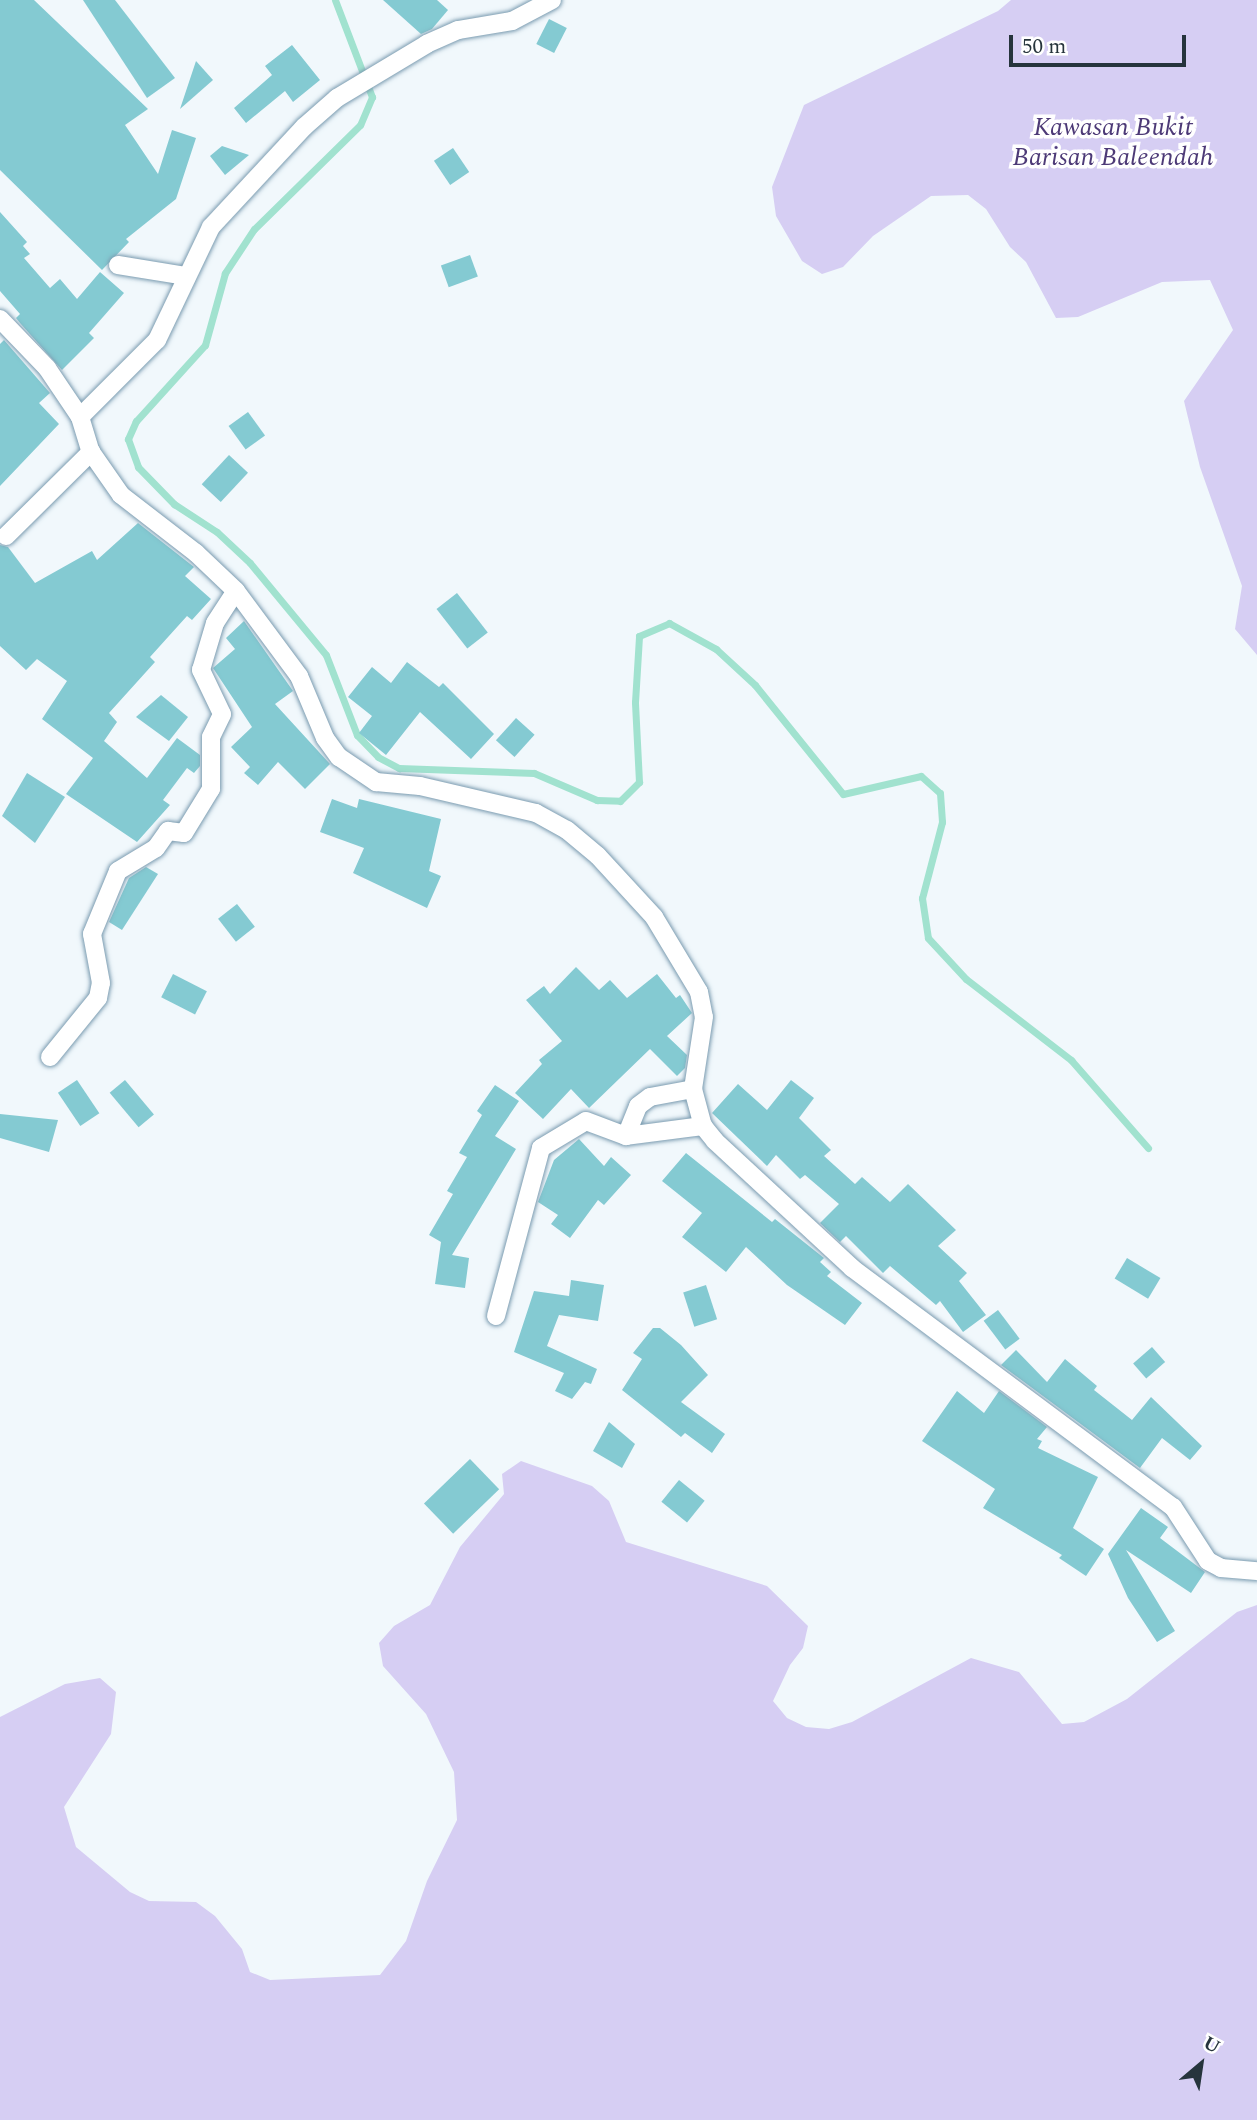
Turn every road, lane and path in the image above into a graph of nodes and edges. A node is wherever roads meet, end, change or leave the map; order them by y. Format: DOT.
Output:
graph roads {
  1 [pos="552,0"];
  2 [pos="118,265"];
  3 [pos="185,276"];
  4 [pos="0,319"];
  5 [pos="80,417"];
  6 [pos="91,452"];
  7 [pos="6,536"];
  8 [pos="236,591"];
  9 [pos="50,1057"];
  10 [pos="693,1088"];
  11 [pos="703,1126"];
  12 [pos="626,1136"];
  13 [pos="496,1316"];
  14 [pos="1257,1572"];
  1 -- 3 [label="street"];
  2 -- 3 [label="street"];
  3 -- 5 [label="street"];
  4 -- 5 [label="street"];
  5 -- 6 [label="street"];
  6 -- 7 [label="street"];
  6 -- 8 [label="street"];
  8 -- 9 [label="street"];
  8 -- 10 [label="street"];
  10 -- 11 [label="street"];
  10 -- 12 [label="street"];
  11 -- 12 [label="street"];
  11 -- 14 [label="street"];
  12 -- 13 [label="street"];
}
